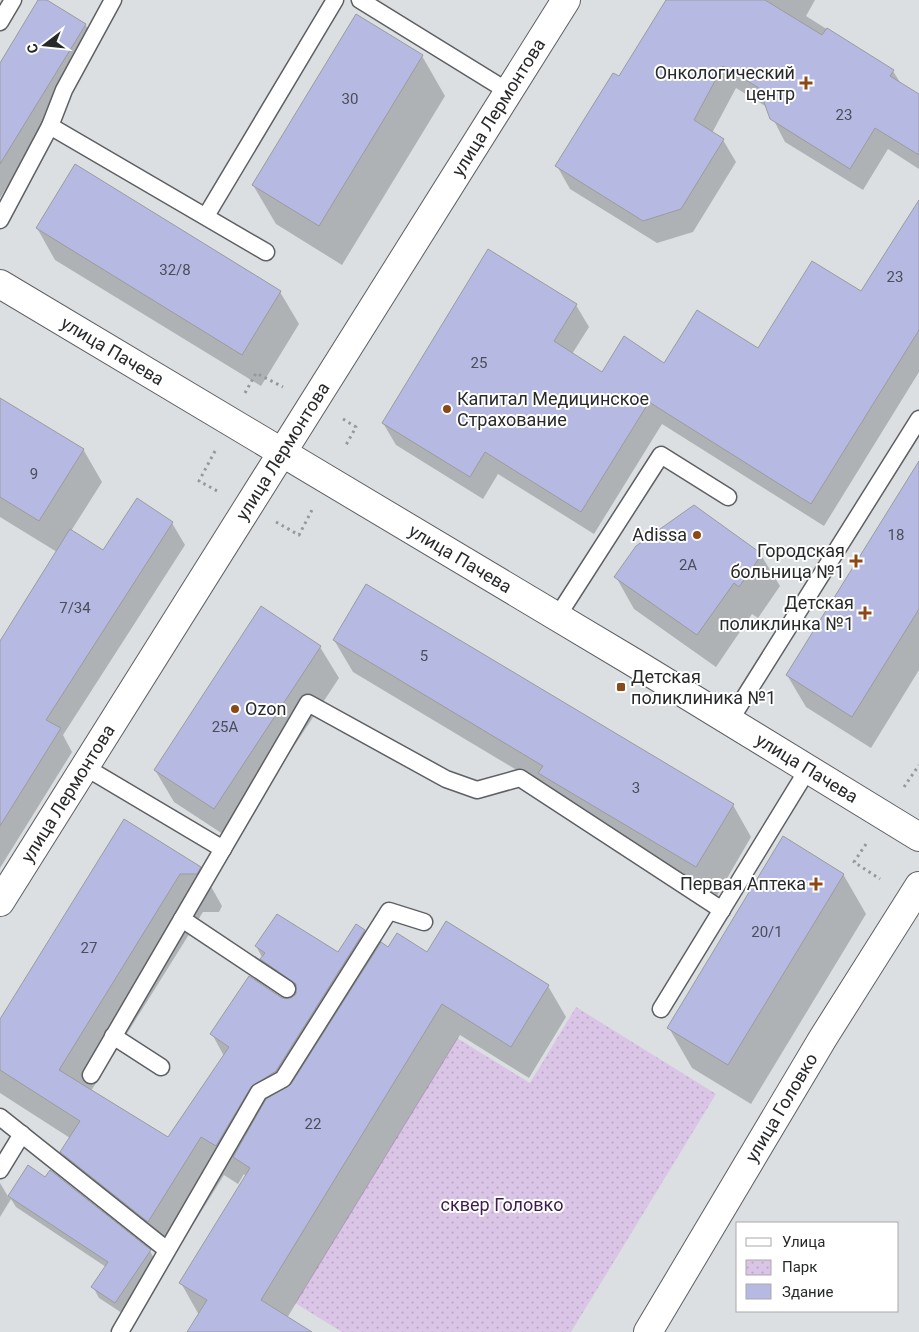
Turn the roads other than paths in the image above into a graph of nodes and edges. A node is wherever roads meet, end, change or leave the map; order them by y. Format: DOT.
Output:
graph roads {
  1 [pos="13,0"];
  2 [pos="113,0"];
  3 [pos="334,0"];
  4 [pos="360,0"];
  5 [pos="566,0"];
  6 [pos="0,22"];
  7 [pos="509,92"];
  8 [pos="50,126"];
  9 [pos="206,216"];
  10 [pos="0,220"];
  11 [pos="266,252"];
  12 [pos="0,284"];
  13 [pos="919,419"];
  14 [pos="282,454"];
  15 [pos="728,497"];
  16 [pos="557,617"];
  17 [pos="729,722"];
  18 [pos="85,767"];
  19 [pos="808,769"];
  20 [pos="919,837"];
  21 [pos="223,850"];
  22 [pos="919,886"];
  23 [pos="0,902"];
  24 [pos="722,910"];
  25 [pos="182,919"];
  26 [pos="424,922"];
  27 [pos="287,988"];
  28 [pos="661,1009"];
  29 [pos="113,1036"];
  30 [pos="161,1067"];
  31 [pos="91,1075"];
  32 [pos="0,1117"];
  33 [pos="22,1134"];
  34 [pos="0,1170"];
  35 [pos="167,1250"];
  36 [pos="120,1332"];
  37 [pos="648,1332"];
  1 -- 6 [label="lane"];
  2 -- 8 [label="lane"];
  3 -- 9 [label="lane"];
  4 -- 7 [label="lane"];
  5 -- 7 [label="street, улица Лермонтова"];
  7 -- 14 [label="street, улица Лермонтова"];
  8 -- 9 [label="lane"];
  8 -- 10 [label="lane"];
  9 -- 11 [label="lane"];
  12 -- 14 [label="street, улица Пачева"];
  13 -- 17 [label="lane"];
  14 -- 16 [label="street, улица Пачева"];
  14 -- 18 [label="street, улица Лермонтова"];
  15 -- 16 [label="lane"];
  16 -- 17 [label="street, улица Пачева"];
  17 -- 19 [label="street, улица Пачева"];
  18 -- 21 [label="lane"];
  18 -- 23 [label="street, улица Лермонтова"];
  19 -- 20 [label="street, улица Пачева"];
  19 -- 24 [label="lane"];
  21 -- 24 [label="lane"];
  21 -- 25 [label="lane"];
  22 -- 37 [label="street, улица Головко"];
  24 -- 28 [label="lane"];
  25 -- 27 [label="lane"];
  25 -- 29 [label="lane"];
  26 -- 35 [label="lane"];
  29 -- 30 [label="lane"];
  29 -- 31 [label="lane"];
  32 -- 33 [label="lane"];
  33 -- 34 [label="lane"];
  33 -- 35 [label="lane"];
  35 -- 36 [label="lane"];
}
